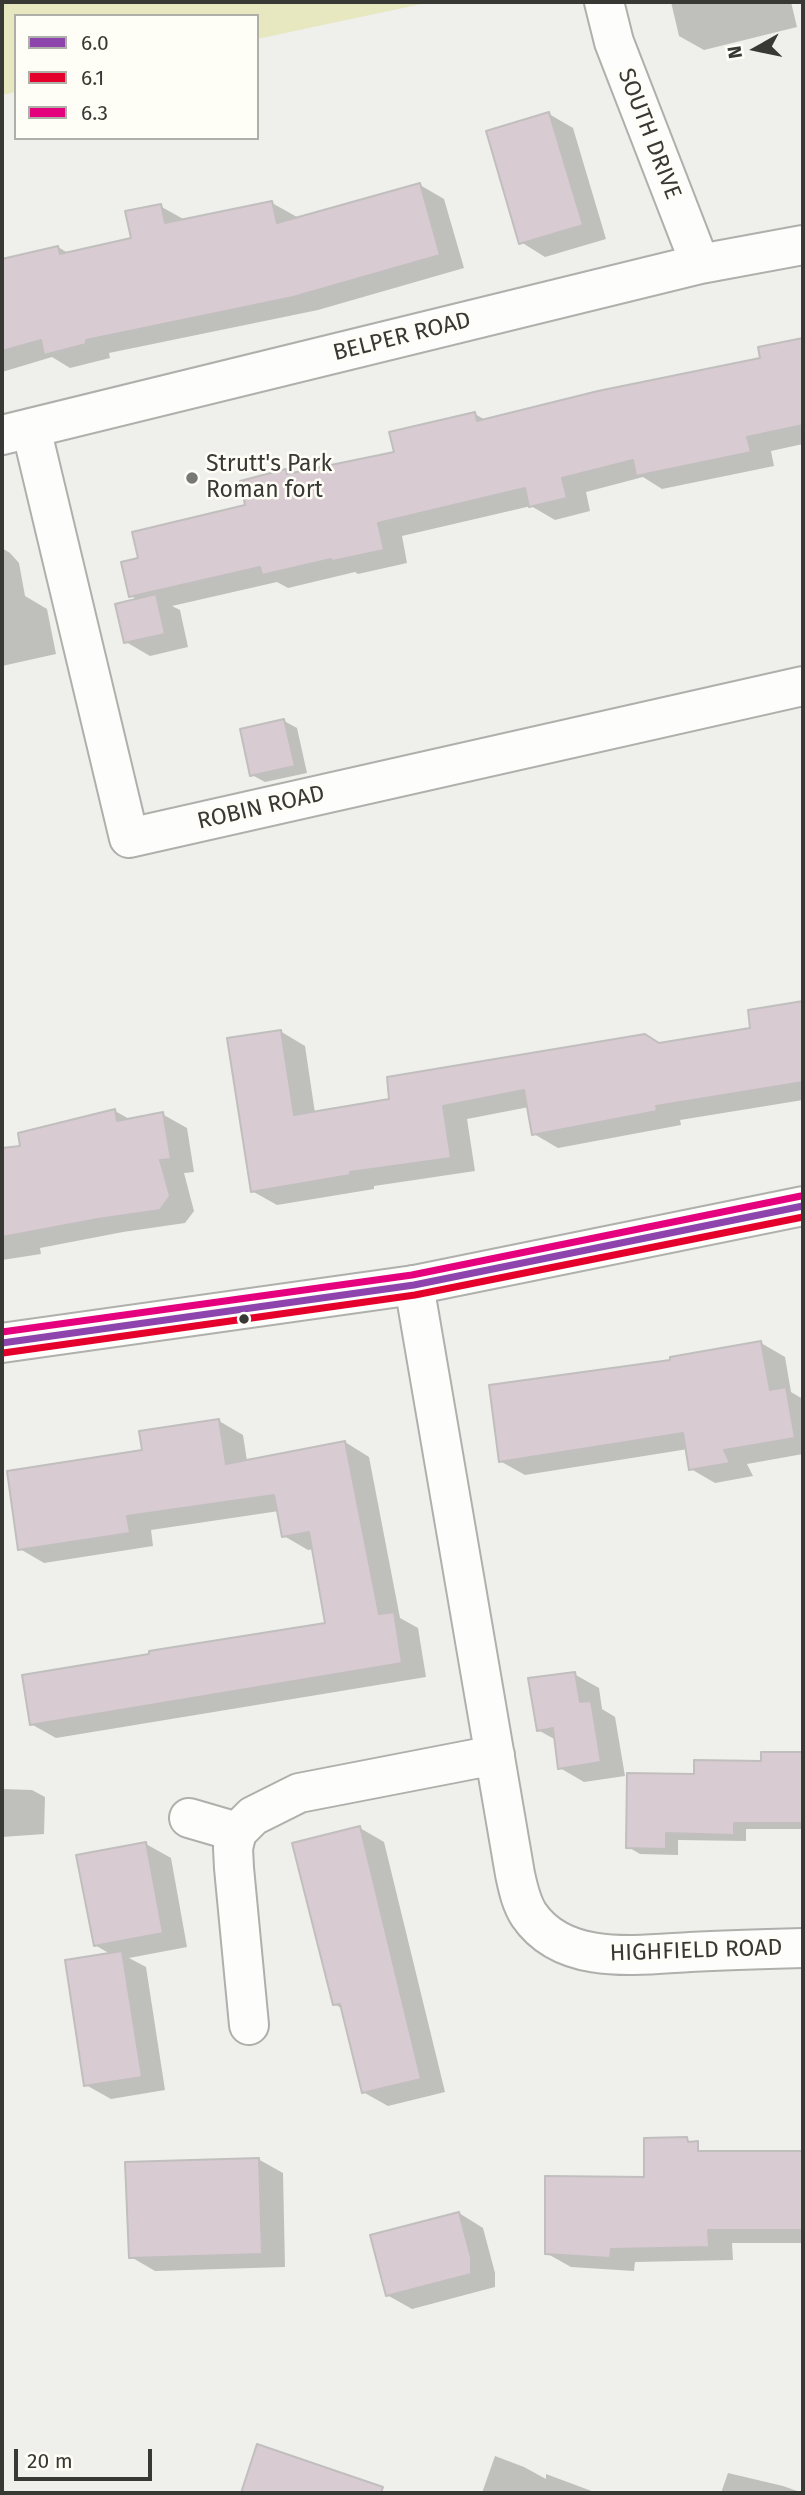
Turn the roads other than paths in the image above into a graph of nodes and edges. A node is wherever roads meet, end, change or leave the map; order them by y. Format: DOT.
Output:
graph roads {
  1 [pos="604,2"];
  2 [pos="803,245"];
  3 [pos="700,264"];
  4 [pos="16,432"];
  5 [pos="803,685"];
  6 [pos="803,1206"];
  7 [pos="414,1284"];
  8 [pos="2,1343"];
  9 [pos="495,1755"];
  10 [pos="189,1818"];
  11 [pos="237,1832"];
  12 [pos="803,1948"];
  13 [pos="249,2025"];
  1 -- 3 [label="street, SOUTH DRIVE"];
  2 -- 3 [label="street, BELPER ROAD"];
  3 -- 4 [label="street, BELPER ROAD"];
  4 -- 5 [label="street, ROBIN ROAD"];
  6 -- 7 [label="street"];
  7 -- 8 [label="street"];
  7 -- 9 [label="street, HIGHFIELD ROAD"];
  9 -- 11 [label="street"];
  9 -- 12 [label="street, HIGHFIELD ROAD"];
  10 -- 11 [label="street"];
  11 -- 13 [label="street"];
}
